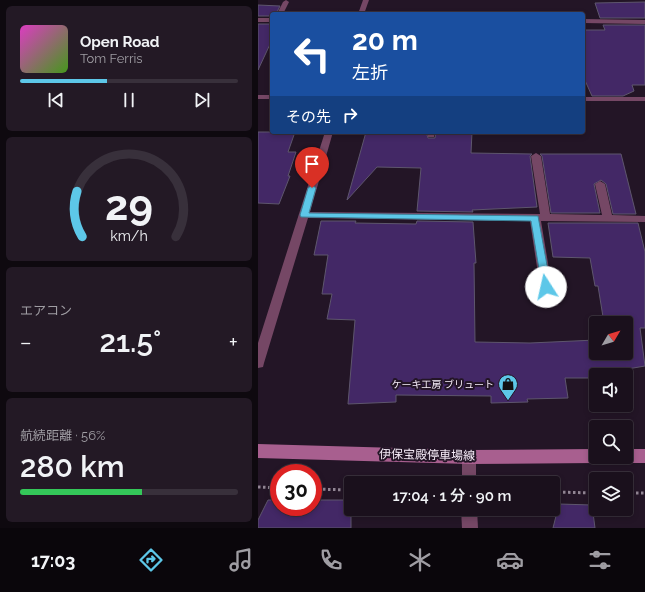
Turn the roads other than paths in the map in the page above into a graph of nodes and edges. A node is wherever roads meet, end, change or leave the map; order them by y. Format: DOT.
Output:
graph roads {
  1 [pos="366,0"];
  2 [pos="286,2"];
  3 [pos="281,12"];
  4 [pos="362,12"];
  5 [pos="258,20"];
  6 [pos="270,20"];
  7 [pos="585,21"];
  8 [pos="645,22"];
  9 [pos="258,97"];
  10 [pos="270,98"];
  11 [pos="585,99"];
  12 [pos="645,99"];
  13 [pos="328,134"];
  14 [pos="536,156"];
  15 [pos="600,184"];
  16 [pos="304,215"];
  17 [pos="540,218"];
  18 [pos="608,219"];
  19 [pos="645,219"];
  20 [pos="546,287"];
  21 [pos="258,363"];
  22 [pos="258,451"];
  23 [pos="589,456"];
  24 [pos="633,456"];
  25 [pos="645,456"];
  26 [pos="469,457"];
  27 [pos="469,476"];
  28 [pos="469,516"];
  29 [pos="470,528"];
  1 -- 4 [label="street"];
  2 -- 3 [label="street"];
  5 -- 6 [label="street"];
  7 -- 8 [label="street"];
  9 -- 10 [label="street"];
  11 -- 12 [label="street"];
  13 -- 16 [label="street"];
  14 -- 17 [label="street"];
  15 -- 18 [label="street"];
  16 -- 17 [label="street"];
  16 -- 21 [label="street"];
  17 -- 18 [label="street"];
  17 -- 20 [label="street"];
  18 -- 19 [label="street"];
  22 -- 26 [label="main road, 伊保宝殿停車場線"];
  23 -- 26 [label="main road, 伊保宝殿停車場線"];
  24 -- 25 [label="main road"];
  26 -- 27 [label="street"];
  28 -- 29 [label="street"];
}
